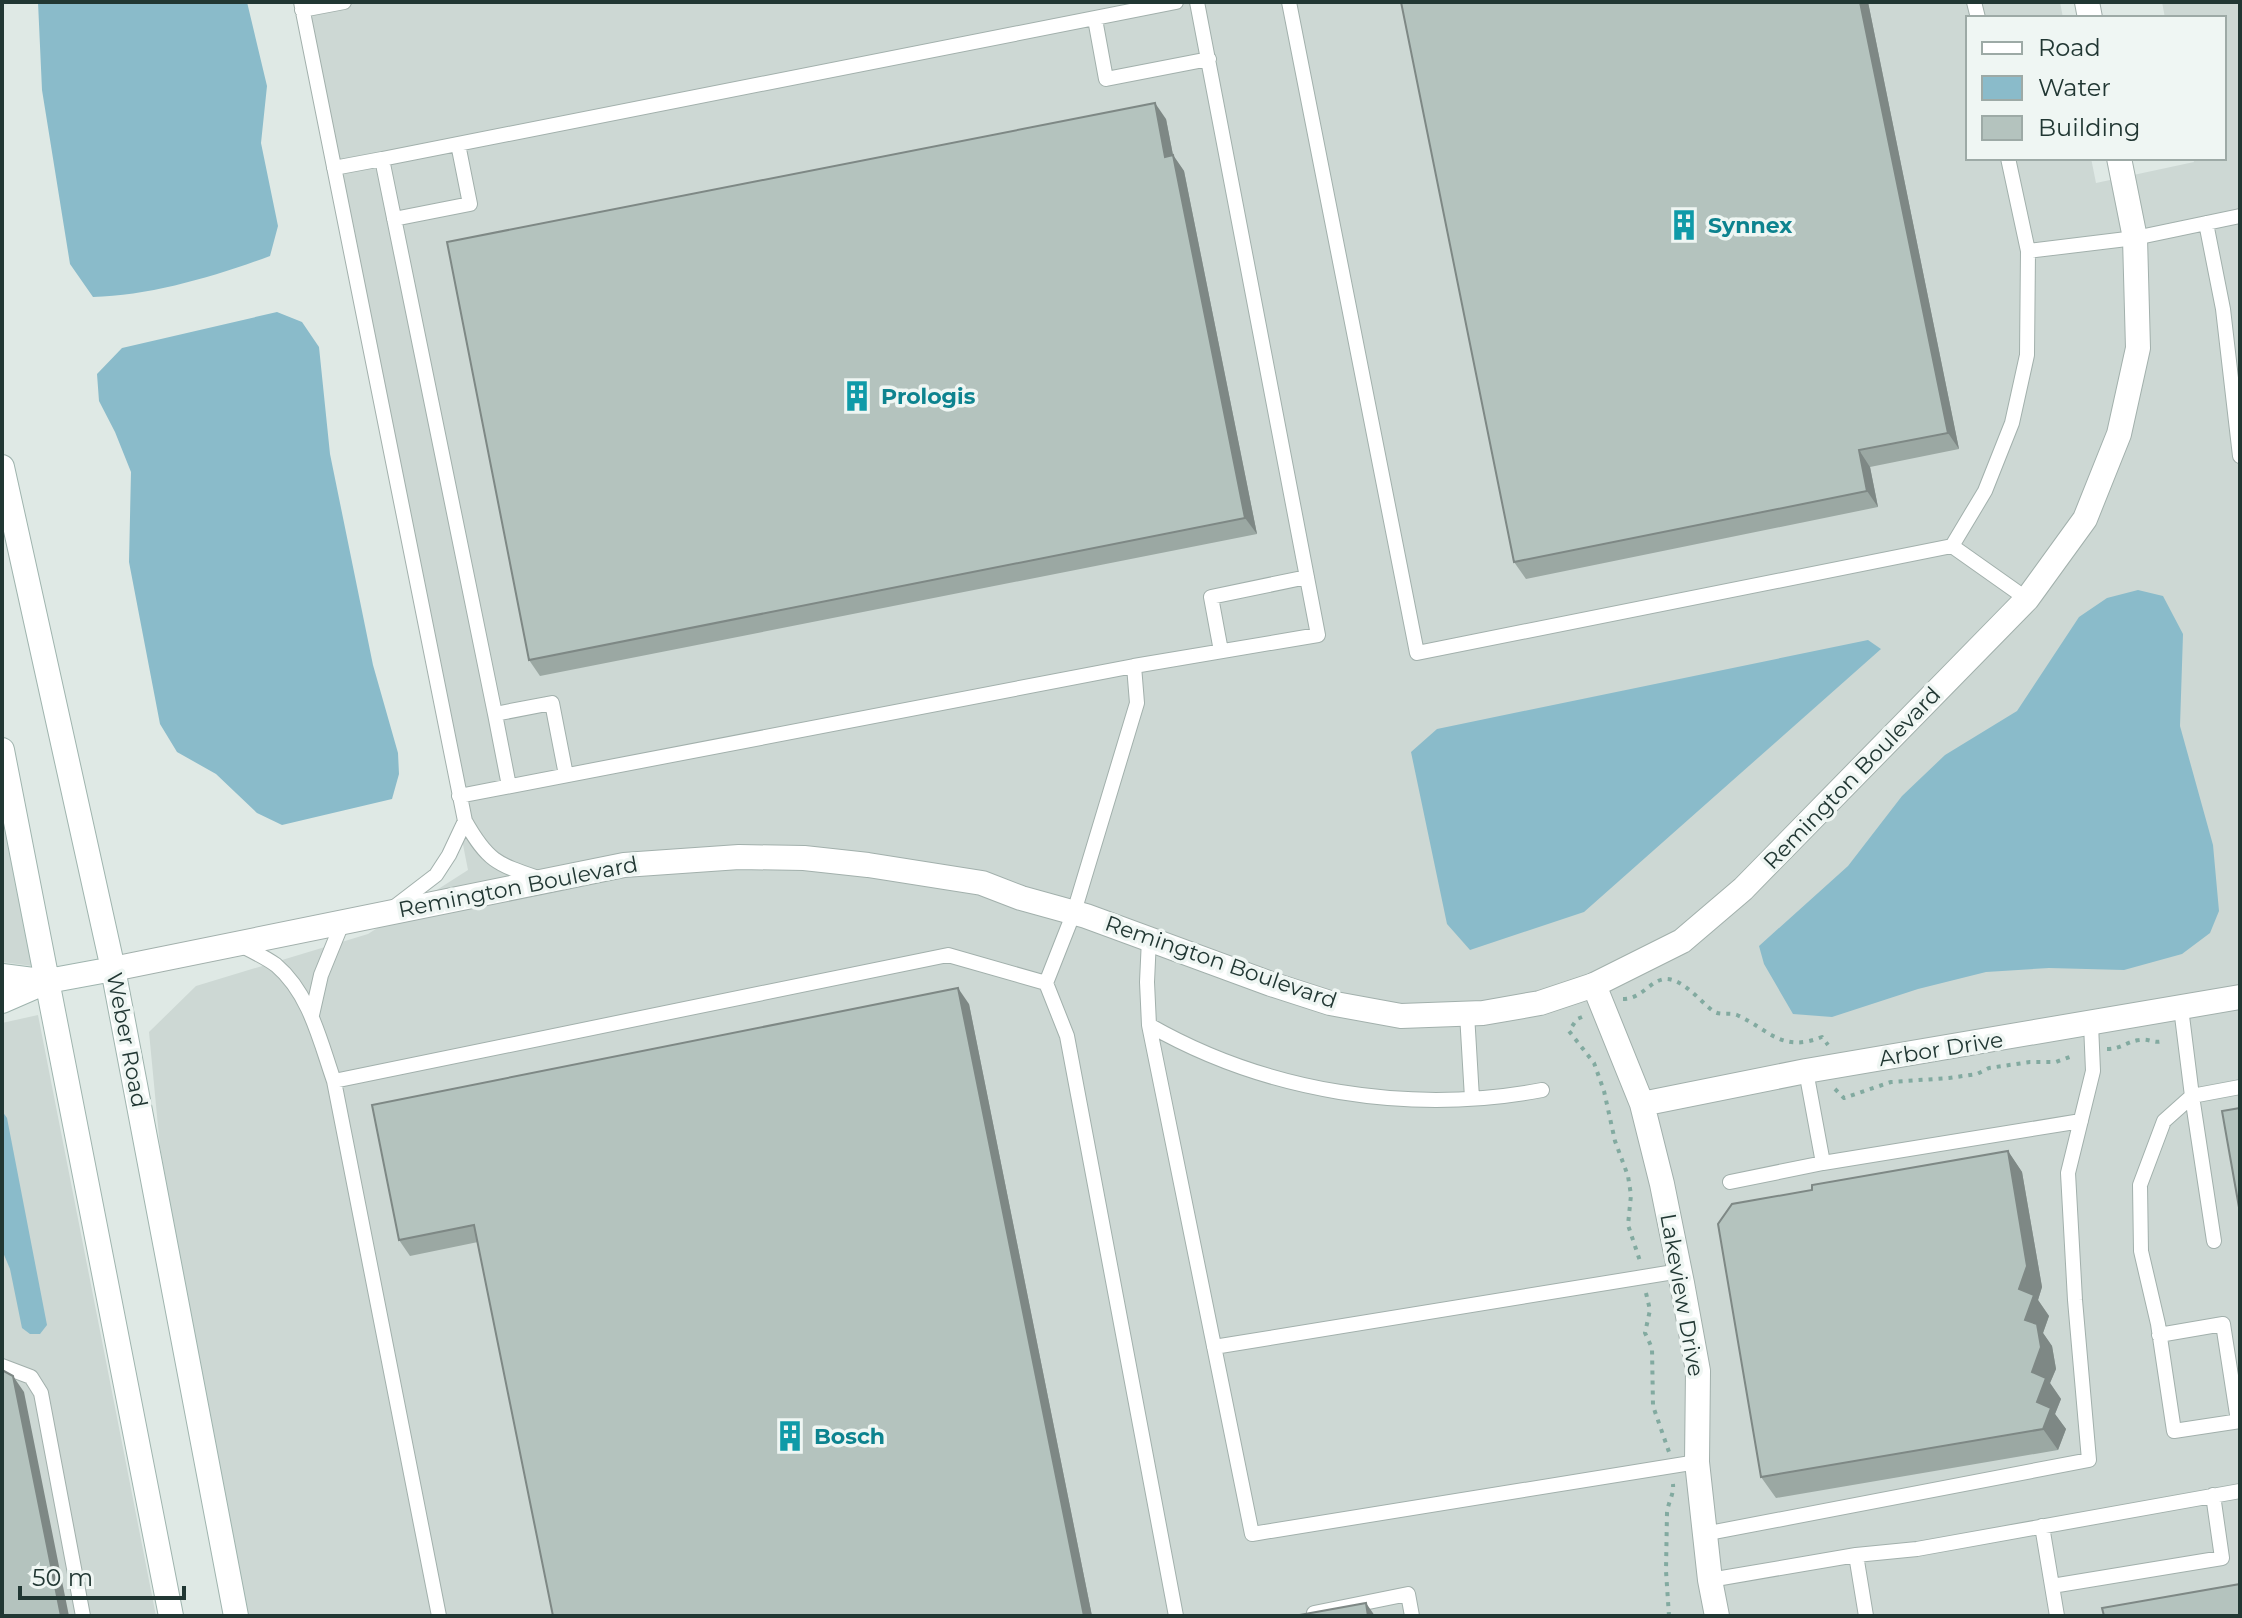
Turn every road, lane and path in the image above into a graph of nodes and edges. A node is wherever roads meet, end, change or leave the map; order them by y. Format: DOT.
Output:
graph roads {
  1 [pos="344,2"];
  2 [pos="1176,2"];
  3 [pos="1197,2"];
  4 [pos="1289,2"];
  5 [pos="302,6"];
  6 [pos="1095,19"];
  7 [pos="1209,59"];
  8 [pos="458,144"];
  9 [pos="382,159"];
  10 [pos="2008,160"];
  11 [pos="2119,160"];
  12 [pos="334,168"];
  13 [pos="2240,216"];
  14 [pos="394,219"];
  15 [pos="2206,223"];
  16 [pos="2135,238"];
  17 [pos="2028,251"];
  18 [pos="2240,456"];
  19 [pos="2,467"];
  20 [pos="1952,546"];
  21 [pos="1307,577"];
  22 [pos="2027,599"];
  23 [pos="1221,651"];
  24 [pos="1134,666"];
  25 [pos="495,714"];
  26 [pos="3,762"];
  27 [pos="566,775"];
  28 [pos="509,786"];
  29 [pos="459,796"];
  30 [pos="465,821"];
  31 [pos="543,880"];
  32 [pos="388,912"];
  33 [pos="1074,912"];
  34 [pos="343,921"];
  35 [pos="1149,939"];
  36 [pos="238,944"];
  37 [pos="113,969"];
  38 [pos="2,976"];
  39 [pos="48,981"];
  40 [pos="1046,983"];
  41 [pos="1594,985"];
  42 [pos="2240,997"];
  43 [pos="1623,999"];
  44 [pos="2,1001"];
  45 [pos="2181,1008"];
  46 [pos="1467,1014"];
  47 [pos="312,1015"];
  48 [pos="1577,1019"];
  49 [pos="2091,1024"];
  50 [pos="1149,1025"];
  51 [pos="2165,1040"];
  52 [pos="1829,1046"];
  53 [pos="2097,1051"];
  54 [pos="2082,1053"];
  55 [pos="1806,1071"];
  56 [pos="334,1081"];
  57 [pos="2240,1087"];
  58 [pos="1835,1089"];
  59 [pos="1542,1090"];
  60 [pos="2192,1096"];
  61 [pos="1472,1098"];
  62 [pos="1642,1104"];
  63 [pos="2081,1121"];
  64 [pos="1823,1163"];
  65 [pos="1730,1182"];
  66 [pos="2214,1241"];
  67 [pos="1641,1267"];
  68 [pos="1680,1271"];
  69 [pos="1644,1281"];
  70 [pos="2159,1335"];
  71 [pos="1214,1347"];
  72 [pos="2,1366"];
  73 [pos="2239,1421"];
  74 [pos="1670,1461"];
  75 [pos="1697,1462"];
  76 [pos="1672,1476"];
  77 [pos="2240,1491"];
  78 [pos="2213,1495"];
  79 [pos="2042,1526"];
  80 [pos="1704,1534"];
  81 [pos="1856,1555"];
  82 [pos="1710,1580"];
  83 [pos="2052,1586"];
  84 [pos="1314,1613"];
  85 [pos="83,1616"];
  86 [pos="171,1616"];
  87 [pos="236,1616"];
  88 [pos="439,1616"];
  89 [pos="1176,1616"];
  90 [pos="1412,1616"];
  91 [pos="1669,1616"];
  92 [pos="1717,1616"];
  93 [pos="1866,1616"];
  94 [pos="2057,1616"];
  1 -- 5 [label="lane"];
  2 -- 6 [label="lane"];
  3 -- 7 [label="lane"];
  4 -- 20 [label="lane"];
  5 -- 12 [label="lane"];
  6 -- 7 [label="lane"];
  6 -- 8 [label="lane"];
  7 -- 21 [label="lane"];
  8 -- 9 [label="lane"];
  8 -- 14 [label="lane"];
  9 -- 12 [label="lane"];
  9 -- 14 [label="lane"];
  10 -- 17 [label="lane"];
  11 -- 16 [label="street, Remington Boulevard"];
  12 -- 29 [label="lane"];
  13 -- 15 [label="lane"];
  14 -- 25 [label="lane"];
  15 -- 16 [label="lane"];
  15 -- 18 [label="lane"];
  16 -- 17 [label="lane"];
  16 -- 22 [label="street, Remington Boulevard"];
  17 -- 20 [label="lane"];
  19 -- 37 [label="street, Weber Road"];
  20 -- 22 [label="lane"];
  21 -- 23 [label="lane"];
  21 -- 23 [label="lane"];
  22 -- 41 [label="street, Remington Boulevard"];
  23 -- 24 [label="lane"];
  24 -- 27 [label="lane"];
  24 -- 33 [label="lane"];
  25 -- 27 [label="lane"];
  25 -- 28 [label="lane"];
  26 -- 39 [label="street"];
  27 -- 28 [label="lane"];
  28 -- 29 [label="lane"];
  29 -- 30 [label="lane"];
  30 -- 31 [label="lane"];
  30 -- 32 [label="lane"];
  31 -- 32 [label="street, Remington Boulevard"];
  31 -- 33 [label="street, Remington Boulevard"];
  32 -- 34 [label="street, Remington Boulevard"];
  33 -- 35 [label="street, Remington Boulevard"];
  33 -- 40 [label="lane"];
  34 -- 36 [label="street, Remington Boulevard"];
  34 -- 47 [label="lane"];
  35 -- 46 [label="street, Remington Boulevard"];
  35 -- 50 [label="lane"];
  36 -- 37 [label="street, Remington Boulevard"];
  36 -- 47 [label="lane"];
  37 -- 39 [label="street, Remington Boulevard"];
  37 -- 87 [label="street, Weber Road"];
  38 -- 39 [label="street"];
  39 -- 44 [label="street"];
  39 -- 86 [label="street"];
  40 -- 56 [label="lane"];
  40 -- 89 [label="lane"];
  41 -- 46 [label="street, Remington Boulevard"];
  41 -- 62 [label="street, Lakeview Drive"];
  42 -- 45 [label="street, Arbor Drive"];
  43 -- 52 [label="path"];
  45 -- 49 [label="street, Arbor Drive"];
  45 -- 60 [label="lane"];
  46 -- 61 [label="lane"];
  47 -- 56 [label="lane"];
  48 -- 67 [label="path"];
  49 -- 55 [label="street, Arbor Drive"];
  49 -- 63 [label="lane"];
  50 -- 61 [label="lane"];
  50 -- 71 [label="lane"];
  51 -- 53 [label="path"];
  54 -- 58 [label="path"];
  55 -- 62 [label="street, Arbor Drive"];
  55 -- 64 [label="lane"];
  56 -- 88 [label="lane"];
  57 -- 60 [label="lane"];
  59 -- 61 [label="lane"];
  60 -- 66 [label="lane"];
  60 -- 70 [label="lane"];
  62 -- 68 [label="street, Lakeview Drive"];
  63 -- 64 [label="lane"];
  63 -- 80 [label="lane"];
  64 -- 65 [label="lane"];
  68 -- 71 [label="lane"];
  68 -- 75 [label="street, Lakeview Drive"];
  69 -- 74 [label="path"];
  70 -- 73 [label="lane"];
  70 -- 73 [label="lane"];
  71 -- 75 [label="lane"];
  72 -- 85 [label="lane"];
  75 -- 80 [label="street, Lakeview Drive"];
  76 -- 91 [label="path"];
  77 -- 78 [label="lane"];
  78 -- 79 [label="lane"];
  78 -- 83 [label="lane"];
  79 -- 81 [label="lane"];
  79 -- 83 [label="lane"];
  80 -- 82 [label="street, Lakeview Drive"];
  81 -- 82 [label="lane"];
  81 -- 93 [label="lane"];
  82 -- 92 [label="street, Lakeview Drive"];
  83 -- 94 [label="lane"];
  84 -- 90 [label="lane"];
}
